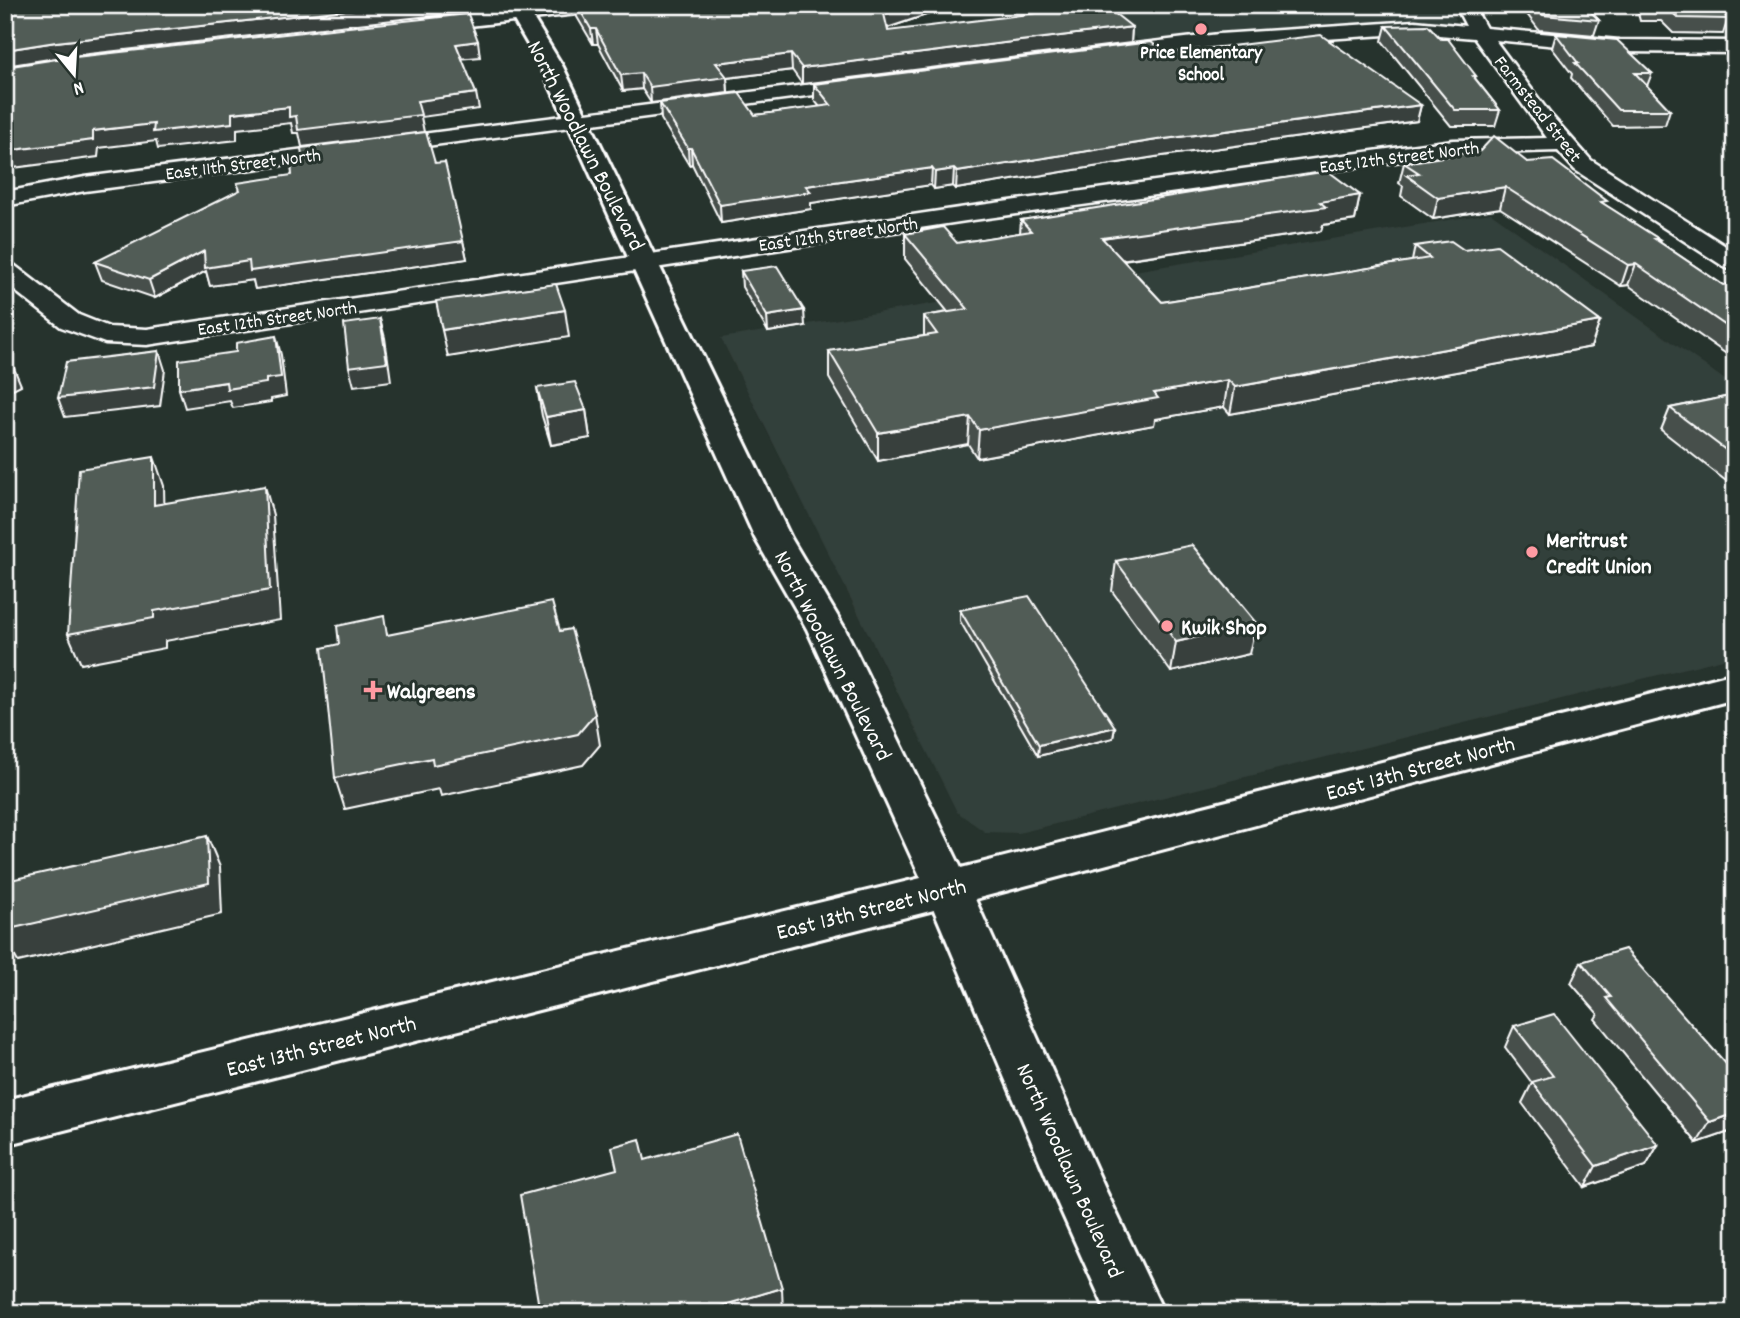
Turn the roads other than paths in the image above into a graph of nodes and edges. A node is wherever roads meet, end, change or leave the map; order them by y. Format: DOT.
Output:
graph roads {
  1 [pos="605,5"];
  2 [pos="1464,5"];
  3 [pos="518,10"];
  4 [pos="409,27"];
  5 [pos="1479,31"];
  6 [pos="1735,47"];
  7 [pos="1085,56"];
  8 [pos="877,82"];
  9 [pos="578,120"];
  10 [pos="1564,144"];
  11 [pos="5,199"];
  12 [pos="646,262"];
  13 [pos="1735,263"];
  14 [pos="5,270"];
  15 [pos="1735,686"];
  16 [pos="948,889"];
  17 [pos="5,1123"];
  18 [pos="1136,1313"];
  1 -- 3 [label="street"];
  2 -- 5 [label="street, Farmstead Street"];
  3 -- 4 [label="street"];
  3 -- 9 [label="main road, North Woodlawn Boulevard"];
  5 -- 6 [label="street"];
  5 -- 7 [label="street"];
  5 -- 10 [label="street, Farmstead Street"];
  8 -- 9 [label="street, East 11th Street North"];
  9 -- 11 [label="street, East 11th Street North"];
  9 -- 12 [label="main road, North Woodlawn Boulevard"];
  10 -- 12 [label="street, East 12th Street North"];
  10 -- 13 [label="street, Farmstead Street"];
  12 -- 14 [label="street, East 12th Street North"];
  12 -- 16 [label="main road, North Woodlawn Boulevard"];
  15 -- 16 [label="main road, East 13th Street North"];
  16 -- 17 [label="main road, East 13th Street North"];
  16 -- 18 [label="main road, North Woodlawn Boulevard"];
}
